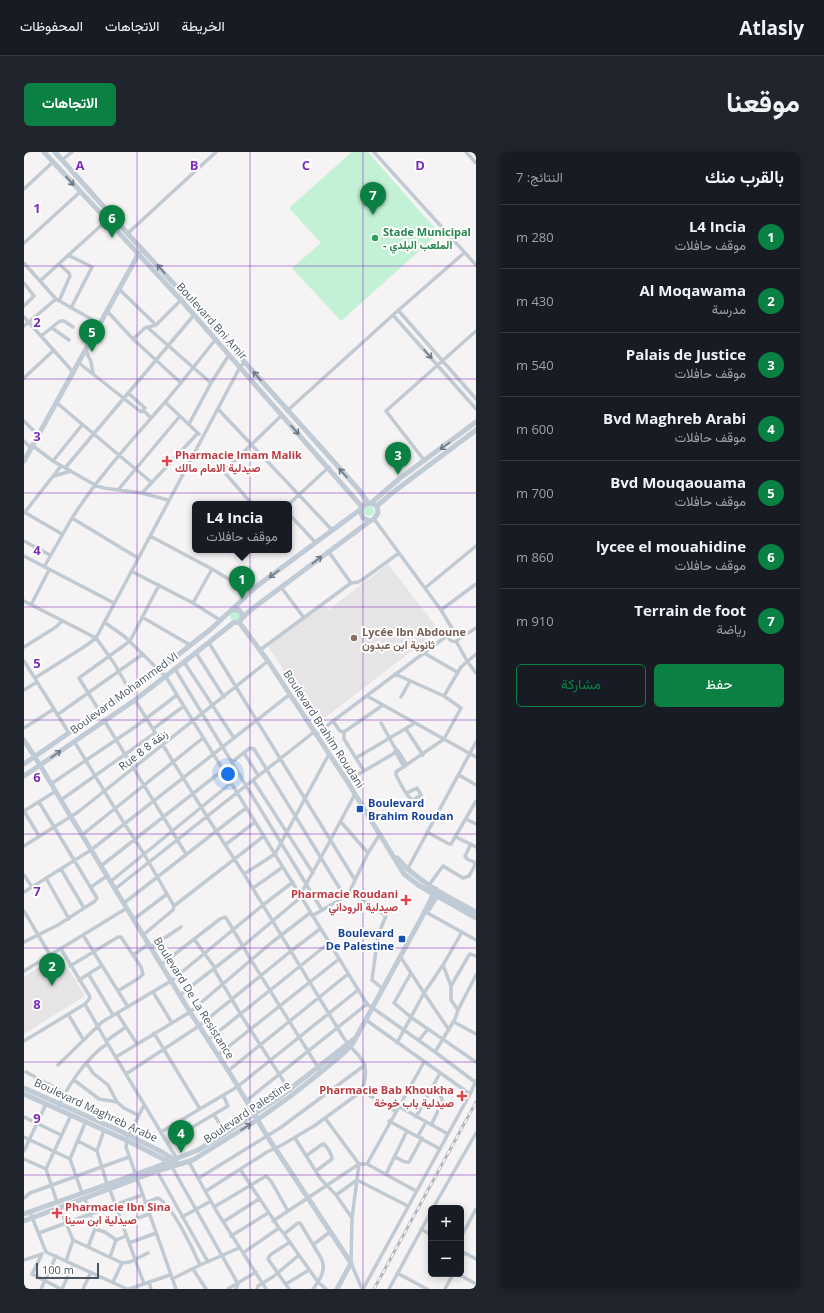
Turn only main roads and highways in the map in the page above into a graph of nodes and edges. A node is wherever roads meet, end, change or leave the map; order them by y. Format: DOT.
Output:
graph roads {
  1 [pos="44,152"];
  2 [pos="55,152"];
  3 [pos="143,249"];
  4 [pos="138,255"];
  5 [pos="476,422"];
  6 [pos="476,430"];
  7 [pos="24,461"];
  8 [pos="370,503"];
  9 [pos="377,506"];
  10 [pos="362,508"];
  11 [pos="372,520"];
  12 [pos="230,612"];
  13 [pos="241,620"];
  14 [pos="233,623"];
  15 [pos="24,740"];
  16 [pos="35,756"];
  17 [pos="24,764"];
  18 [pos="40,765"];
  19 [pos="24,776"];
  20 [pos="406,872"];
  21 [pos="423,889"];
  22 [pos="436,893"];
  23 [pos="445,901"];
  24 [pos="431,903"];
  25 [pos="476,912"];
  26 [pos="476,918"];
  27 [pos="349,1045"];
  28 [pos="24,1088"];
  29 [pos="24,1094"];
  30 [pos="254,1114"];
  31 [pos="86,1119"];
  32 [pos="257,1120"];
  33 [pos="127,1138"];
  34 [pos="175,1163"];
  35 [pos="136,1176"];
  36 [pos="24,1214"];
  37 [pos="24,1221"];
  38 [pos="337,1289"];
  1 -- 4 [label="main road, Boulevard Bni Amir, one-way"];
  2 -- 3 [label="main road, Boulevard Bni Amir"];
  3 -- 4 [label="main road"];
  8 -- 3 [label="main road, Boulevard Bni Amir, one-way"];
  4 -- 7 [label="main road"];
  4 -- 10 [label="main road, Boulevard Bni Amir, one-way"];
  5 -- 8 [label="main road, one-way"];
  6 -- 9 [label="main road"];
  8 -- 9 [label="main road"];
  8 -- 10 [label="main road"];
  9 -- 11 [label="main road"];
  10 -- 11 [label="main road"];
  10 -- 12 [label="main road, Boulevard Mohammed VI, one-way"];
  13 -- 11 [label="main road, one-way"];
  12 -- 13 [label="main road"];
  12 -- 14 [label="main road"];
  12 -- 16 [label="main road, Boulevard Mohammed VI"];
  13 -- 14 [label="main road"];
  13 -- 20 [label="main road, Boulevard Brahim Roudani"];
  18 -- 14 [label="main road, Boulevard Mohammed VI, one-way"];
  15 -- 16 [label="main road, Boulevard De La Resistance"];
  16 -- 17 [label="main road, Boulevard Mohammed VI"];
  16 -- 18 [label="main road, Boulevard De La Resistance"];
  18 -- 19 [label="main road, Boulevard Mohammed VI"];
  18 -- 30 [label="main road, Boulevard De La Resistance"];
  20 -- 21 [label="main road, Boulevard Brahim Roudani"];
  20 -- 22 [label="main road, Boulevard Brahim Roudani"];
  21 -- 22 [label="main road, Boulevard Brahim Roudani"];
  21 -- 24 [label="main road"];
  22 -- 23 [label="main road, Boulevard Brahim Roudani"];
  22 -- 24 [label="main road, Boulevard Palestine"];
  22 -- 25 [label="main road, Boulevard Brahim Roudani"];
  23 -- 24 [label="main road"];
  23 -- 26 [label="main road, Boulevard Brahim Roudani"];
  24 -- 27 [label="main road, Boulevard Palestine"];
  27 -- 30 [label="main road, Boulevard Palestine"];
  27 -- 32 [label="main road, Boulevard Palestine"];
  28 -- 31 [label="main road, Boulevard Maghreb Arabe"];
  29 -- 31 [label="main road, Boulevard Maghreb Arabe"];
  30 -- 32 [label="main road, Boulevard De La Resistance"];
  30 -- 34 [label="main road, Boulevard Palestine"];
  31 -- 33 [label="main road, Boulevard Maghreb Arabe"];
  31 -- 33 [label="main road, Boulevard Maghreb Arabe"];
  34 -- 32 [label="main road, Boulevard Palestine, one-way"];
  32 -- 38 [label="main road, Boulevard De La Resistance"];
  33 -- 34 [label="main road, Boulevard Maghreb Arabe"];
  34 -- 35 [label="main road, Boulevard Palestine"];
  34 -- 35 [label="main road, Boulevard Palestine"];
  35 -- 36 [label="main road, Boulevard Palestine"];
  35 -- 37 [label="main road, Boulevard Palestine"];
}
